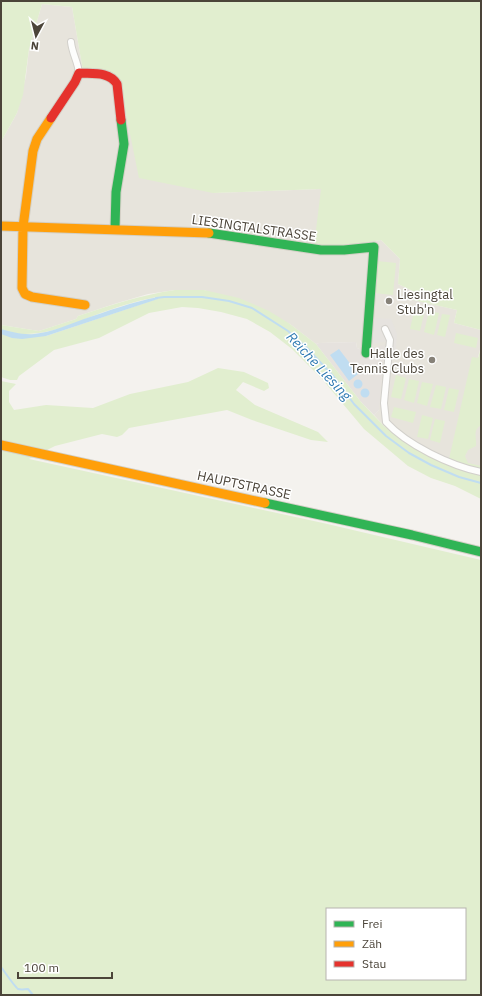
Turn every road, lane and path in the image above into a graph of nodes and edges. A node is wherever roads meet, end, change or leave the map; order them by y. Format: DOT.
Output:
graph roads {
  1 [pos="71,42"];
  2 [pos="79,73"];
  3 [pos="1,226"];
  4 [pos="23,227"];
  5 [pos="115,229"];
  6 [pos="85,305"];
  7 [pos="385,329"];
  8 [pos="366,353"];
  9 [pos="1,445"];
  10 [pos="481,472"];
  11 [pos="481,552"];
  1 -- 2 [label="street"];
  2 -- 4 [label="street"];
  2 -- 5 [label="street"];
  3 -- 4 [label="street, LIESINGTALSTRASSE"];
  4 -- 5 [label="street, LIESINGTALSTRASSE"];
  4 -- 6 [label="street"];
  5 -- 8 [label="street, LIESINGTALSTRASSE"];
  7 -- 10 [label="street"];
  9 -- 11 [label="street, HAUPTSTRASSE"];
}
